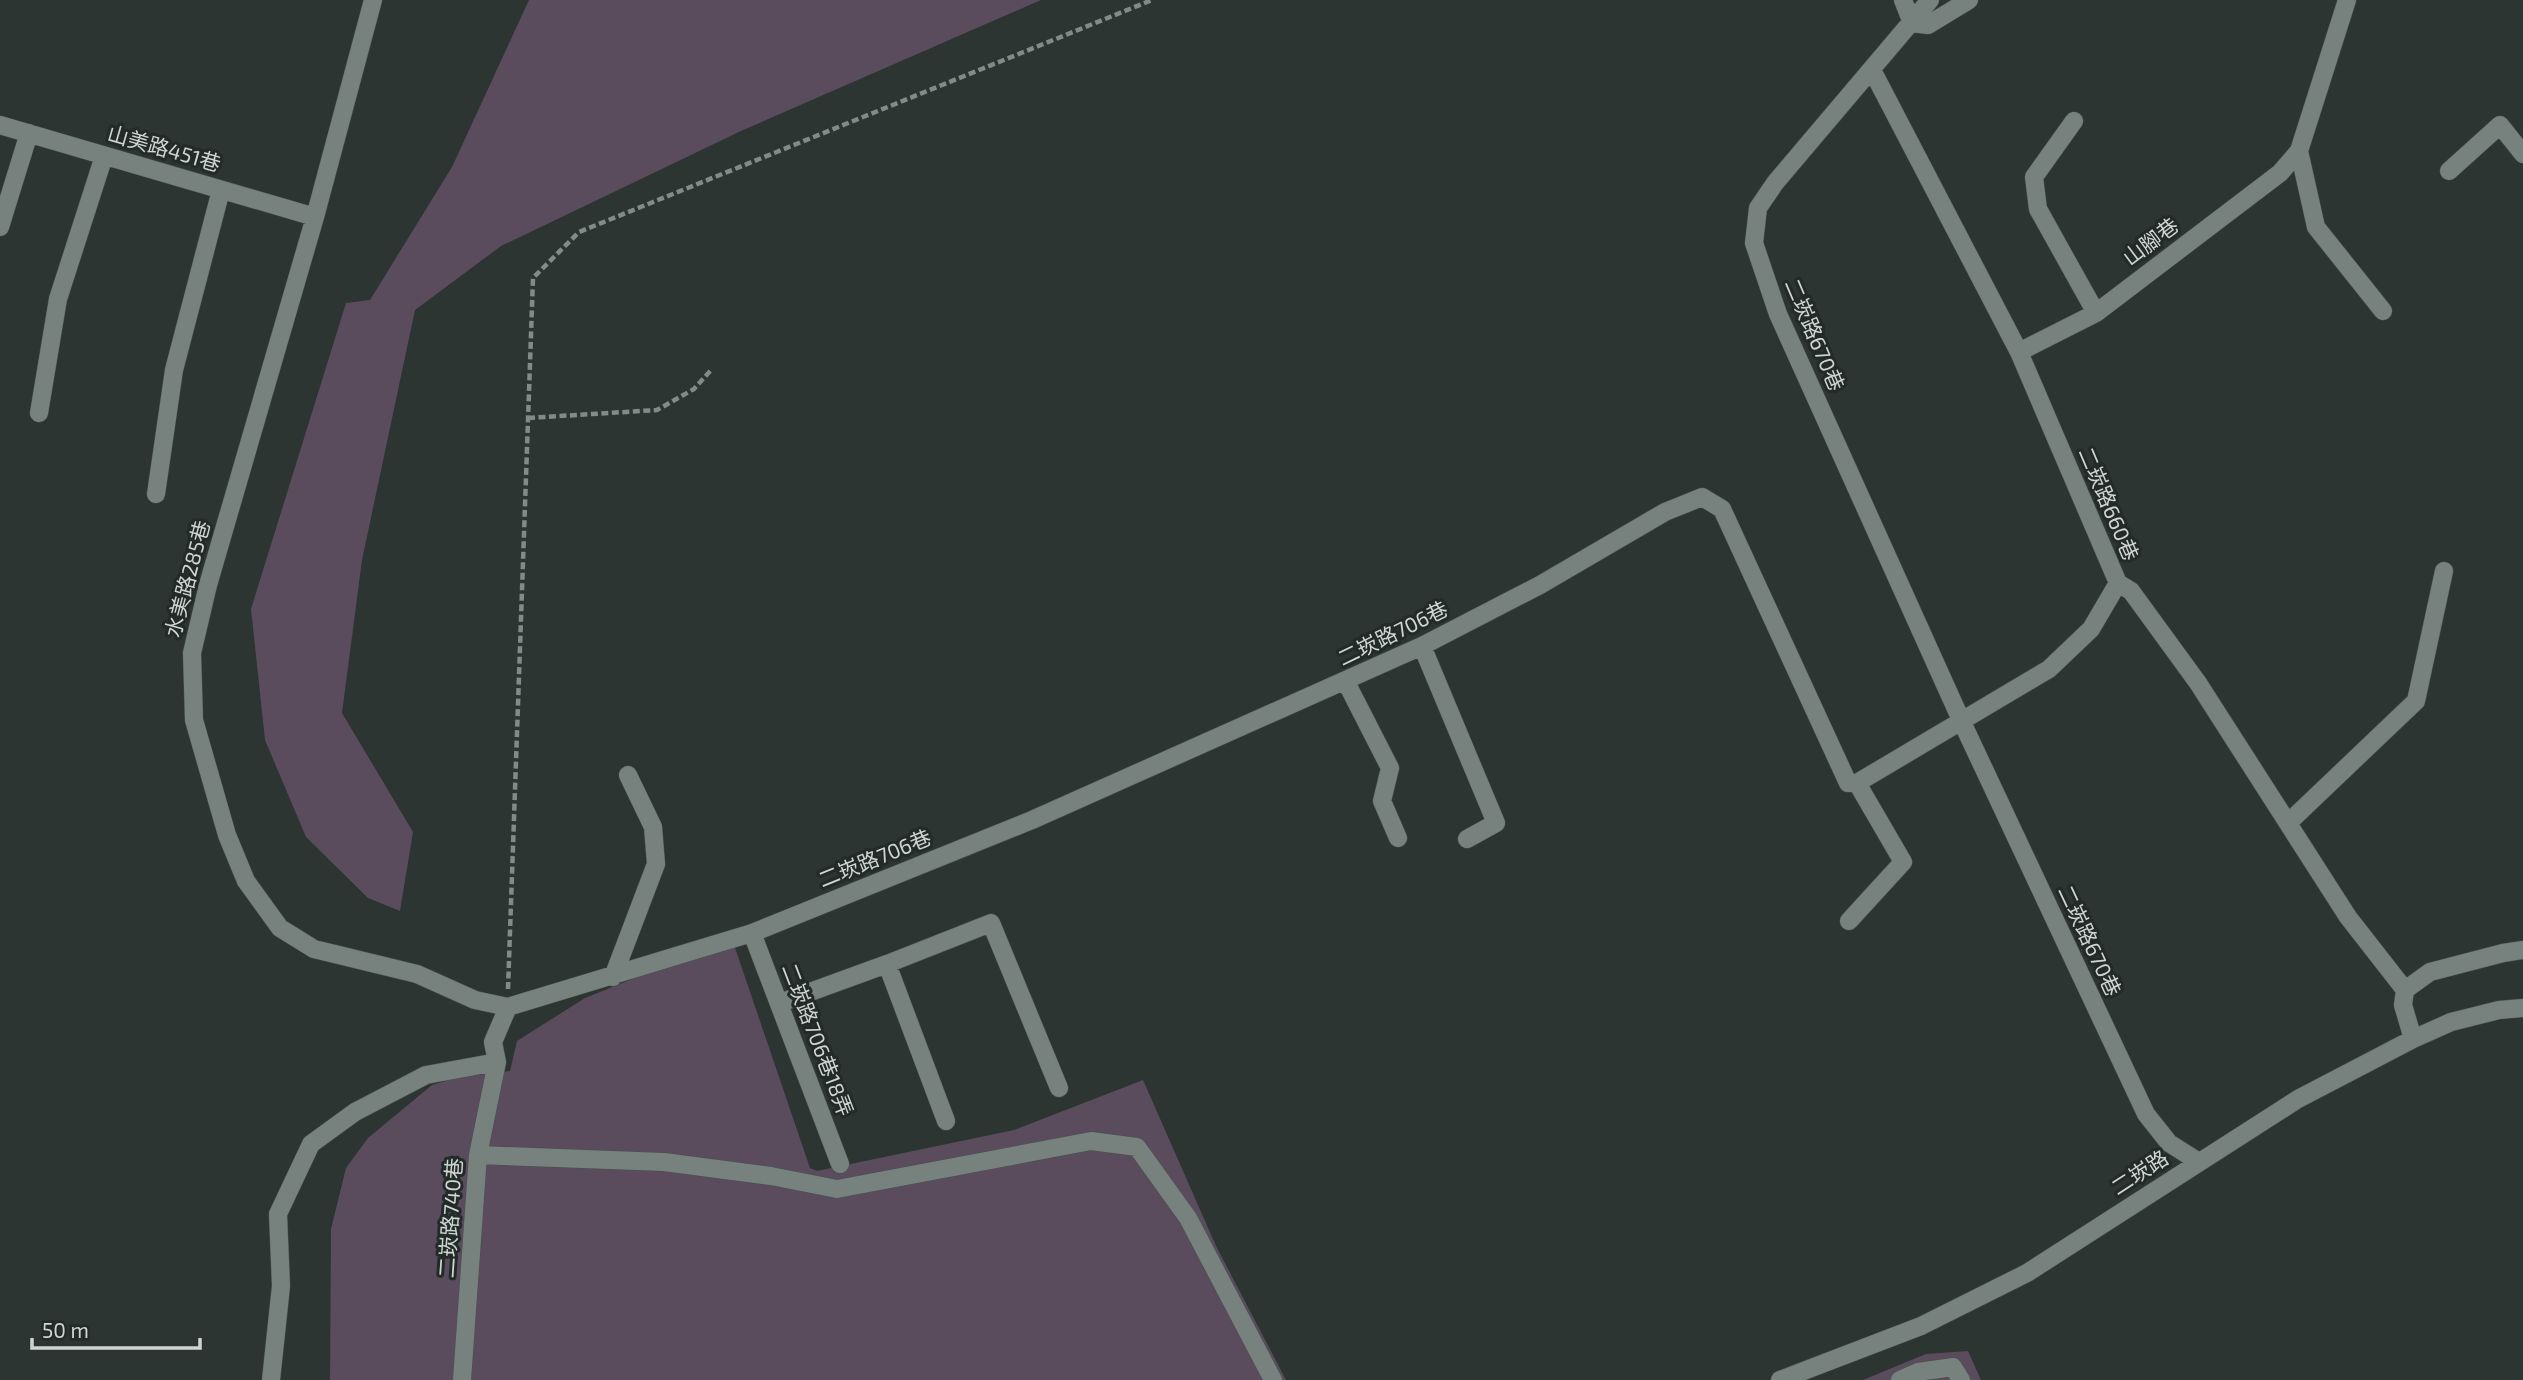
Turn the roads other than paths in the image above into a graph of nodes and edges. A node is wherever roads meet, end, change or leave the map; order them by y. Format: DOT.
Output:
graph roads {
  1 [pos="373,0"];
  2 [pos="1903,0"];
  3 [pos="1930,0"];
  4 [pos="1969,0"];
  5 [pos="2347,0"];
  6 [pos="1912,23"];
  7 [pos="1872,70"];
  8 [pos="2074,121"];
  9 [pos="0,125"];
  10 [pos="29,133"];
  11 [pos="2299,151"];
  12 [pos="2523,154"];
  13 [pos="104,156"];
  14 [pos="2449,171"];
  15 [pos="221,190"];
  16 [pos="315,217"];
  17 [pos="0,228"];
  18 [pos="2383,311"];
  19 [pos="2096,313"];
  20 [pos="2019,352"];
  21 [pos="39,413"];
  22 [pos="156,494"];
  23 [pos="2444,571"];
  24 [pos="2118,583"];
  25 [pos="1422,646"];
  26 [pos="1346,682"];
  27 [pos="1961,720"];
  28 [pos="628,775"];
  29 [pos="1857,783"];
  30 [pos="2288,822"];
  31 [pos="1398,838"];
  32 [pos="1467,839"];
  33 [pos="1849,921"];
  34 [pos="752,933"];
  35 [pos="2523,950"];
  36 [pos="887,964"];
  37 [pos="613,977"];
  38 [pos="2405,990"];
  39 [pos="780,1003"];
  40 [pos="508,1007"];
  41 [pos="2523,1008"];
  42 [pos="2413,1039"];
  43 [pos="497,1062"];
  44 [pos="1059,1088"];
  45 [pos="946,1121"];
  46 [pos="478,1155"];
  47 [pos="2199,1162"];
  48 [pos="840,1164"];
  49 [pos="271,1380"];
  50 [pos="463,1380"];
  51 [pos="1273,1380"];
  52 [pos="1780,1380"];
  53 [pos="1900,1380"];
  54 [pos="1961,1380"];
  1 -- 16 [label="street, 水美路285巷"];
  2 -- 6 [label="street"];
  3 -- 6 [label="street, 二崁路670巷"];
  4 -- 6 [label="street"];
  5 -- 11 [label="street, 山腳巷"];
  6 -- 7 [label="street, 二崁路670巷"];
  7 -- 20 [label="street, 二崁路660巷"];
  7 -- 27 [label="street, 二崁路670巷"];
  8 -- 19 [label="street"];
  9 -- 10 [label="street, 山美路451巷"];
  10 -- 13 [label="street, 山美路451巷"];
  10 -- 17 [label="street"];
  11 -- 18 [label="street"];
  11 -- 19 [label="street, 山腳巷"];
  12 -- 14 [label="street"];
  13 -- 15 [label="street, 山美路451巷"];
  13 -- 21 [label="street"];
  15 -- 16 [label="street, 山美路451巷"];
  15 -- 22 [label="street"];
  16 -- 40 [label="street, 水美路285巷"];
  19 -- 20 [label="street, 山腳巷"];
  20 -- 24 [label="street, 二崁路660巷"];
  23 -- 30 [label="street"];
  24 -- 27 [label="street"];
  24 -- 30 [label="street, 二崁路660巷"];
  25 -- 26 [label="street, 二崁路706巷"];
  25 -- 29 [label="street, 二崁路706巷"];
  25 -- 32 [label="street"];
  26 -- 31 [label="street"];
  26 -- 34 [label="street, 二崁路706巷"];
  27 -- 29 [label="street"];
  27 -- 47 [label="street, 二崁路670巷"];
  28 -- 37 [label="street"];
  29 -- 33 [label="street"];
  30 -- 38 [label="street, 二崁路660巷"];
  34 -- 37 [label="street, 二崁路706巷"];
  34 -- 39 [label="street, 二崁路706巷18弄"];
  35 -- 38 [label="street"];
  36 -- 39 [label="street"];
  36 -- 44 [label="street"];
  36 -- 45 [label="street"];
  37 -- 40 [label="street, 二崁路706巷"];
  38 -- 42 [label="street"];
  39 -- 48 [label="street, 二崁路706巷18弄"];
  40 -- 43 [label="street"];
  41 -- 42 [label="street, 二崁路"];
  42 -- 47 [label="street, 二崁路"];
  43 -- 46 [label="street, 二崁路740巷"];
  43 -- 49 [label="street"];
  46 -- 50 [label="street, 二崁路740巷"];
  46 -- 51 [label="street"];
  47 -- 52 [label="street, 二崁路"];
  53 -- 54 [label="street"];
}
